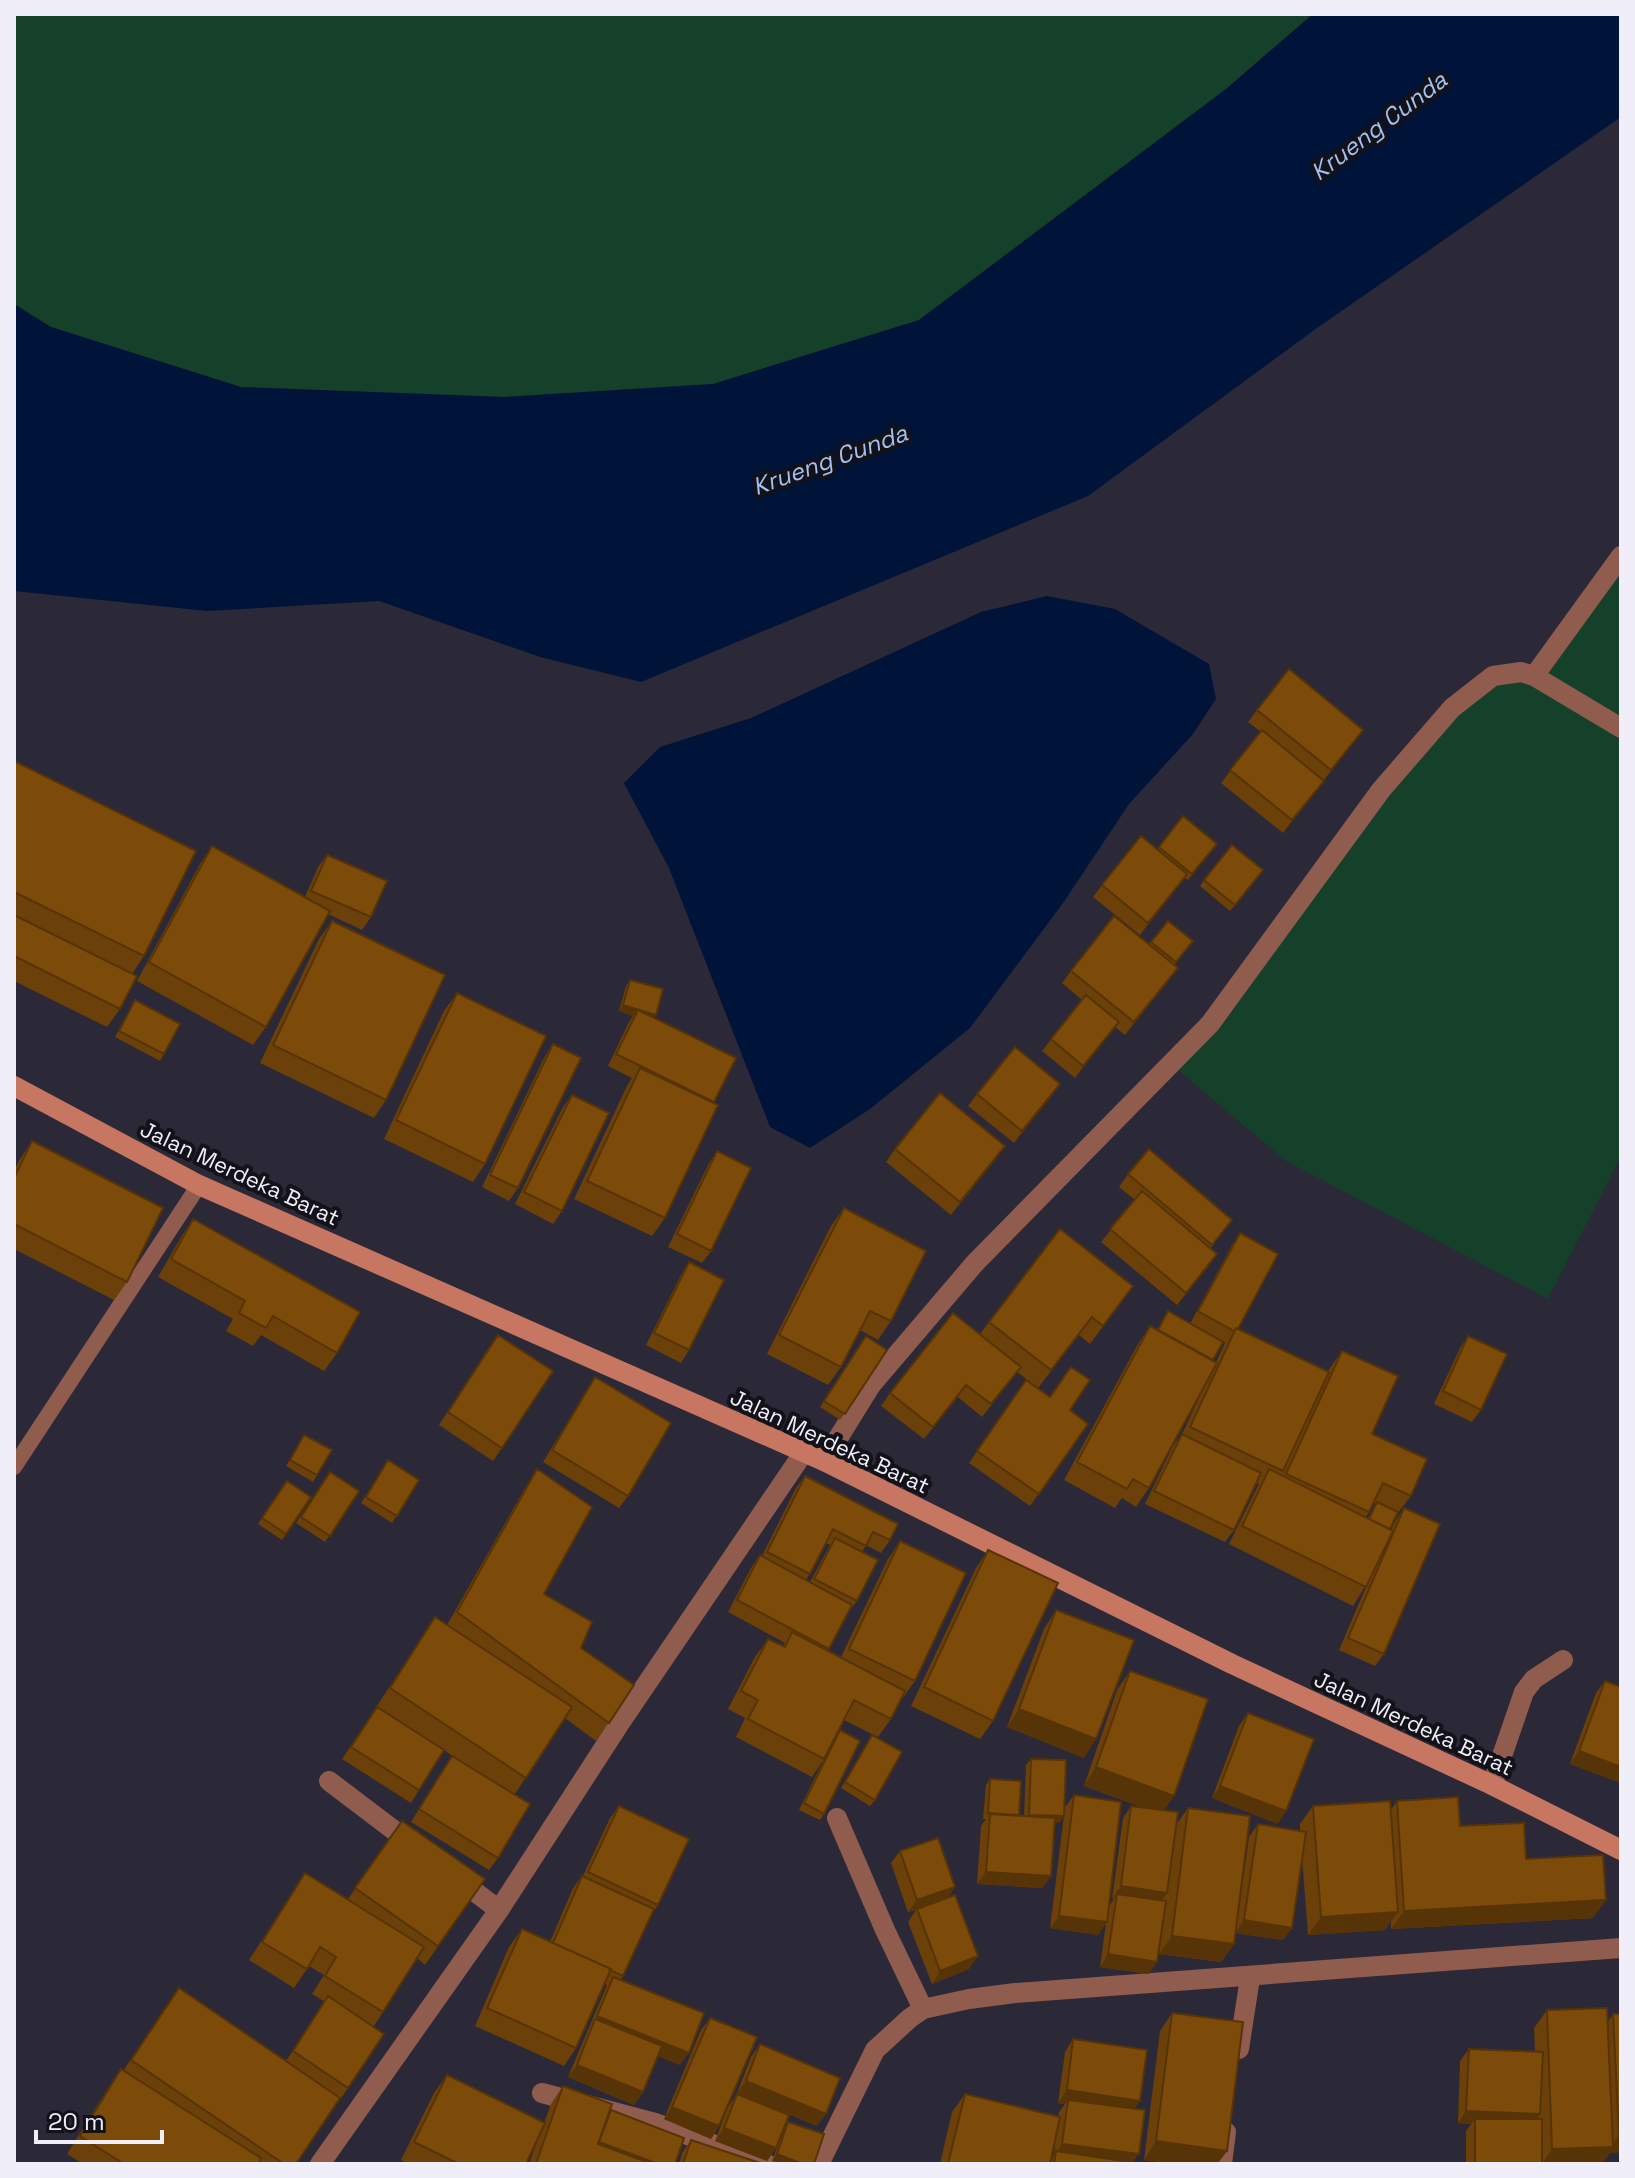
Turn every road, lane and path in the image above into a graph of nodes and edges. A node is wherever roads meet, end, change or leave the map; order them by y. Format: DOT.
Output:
graph roads {
  1 [pos="1621,556"];
  2 [pos="1534,676"];
  3 [pos="1621,728"];
  4 [pos="14,1086"];
  5 [pos="199,1185"];
  6 [pos="804,1452"];
  7 [pos="824,1461"];
  8 [pos="14,1467"];
  9 [pos="1563,1660"];
  10 [pos="329,1781"];
  11 [pos="1492,1785"];
  12 [pos="837,1818"];
  13 [pos="1621,1850"];
  14 [pos="499,1910"];
  15 [pos="1621,1948"];
  16 [pos="1250,1978"];
  17 [pos="923,2009"];
  18 [pos="1236,2069"];
  19 [pos="542,2093"];
  20 [pos="1229,2114"];
  21 [pos="320,2164"];
  22 [pos="767,2164"];
  23 [pos="819,2164"];
  24 [pos="1222,2164"];
  1 -- 2 [label="street"];
  2 -- 3 [label="street"];
  2 -- 7 [label="street"];
  4 -- 5 [label="main road, Jalan Merdeka Barat"];
  5 -- 6 [label="main road, Jalan Merdeka Barat"];
  5 -- 8 [label="lane"];
  6 -- 7 [label="main road, Jalan Merdeka Barat"];
  6 -- 14 [label="street"];
  7 -- 11 [label="main road, Jalan Merdeka Barat"];
  9 -- 11 [label="street"];
  10 -- 14 [label="street"];
  11 -- 13 [label="main road, Jalan Merdeka Barat"];
  12 -- 17 [label="street"];
  14 -- 21 [label="street"];
  15 -- 16 [label="street"];
  16 -- 17 [label="street"];
  16 -- 18 [label="street"];
  17 -- 23 [label="street"];
  19 -- 22 [label="street"];
  20 -- 24 [label="street"];
}
